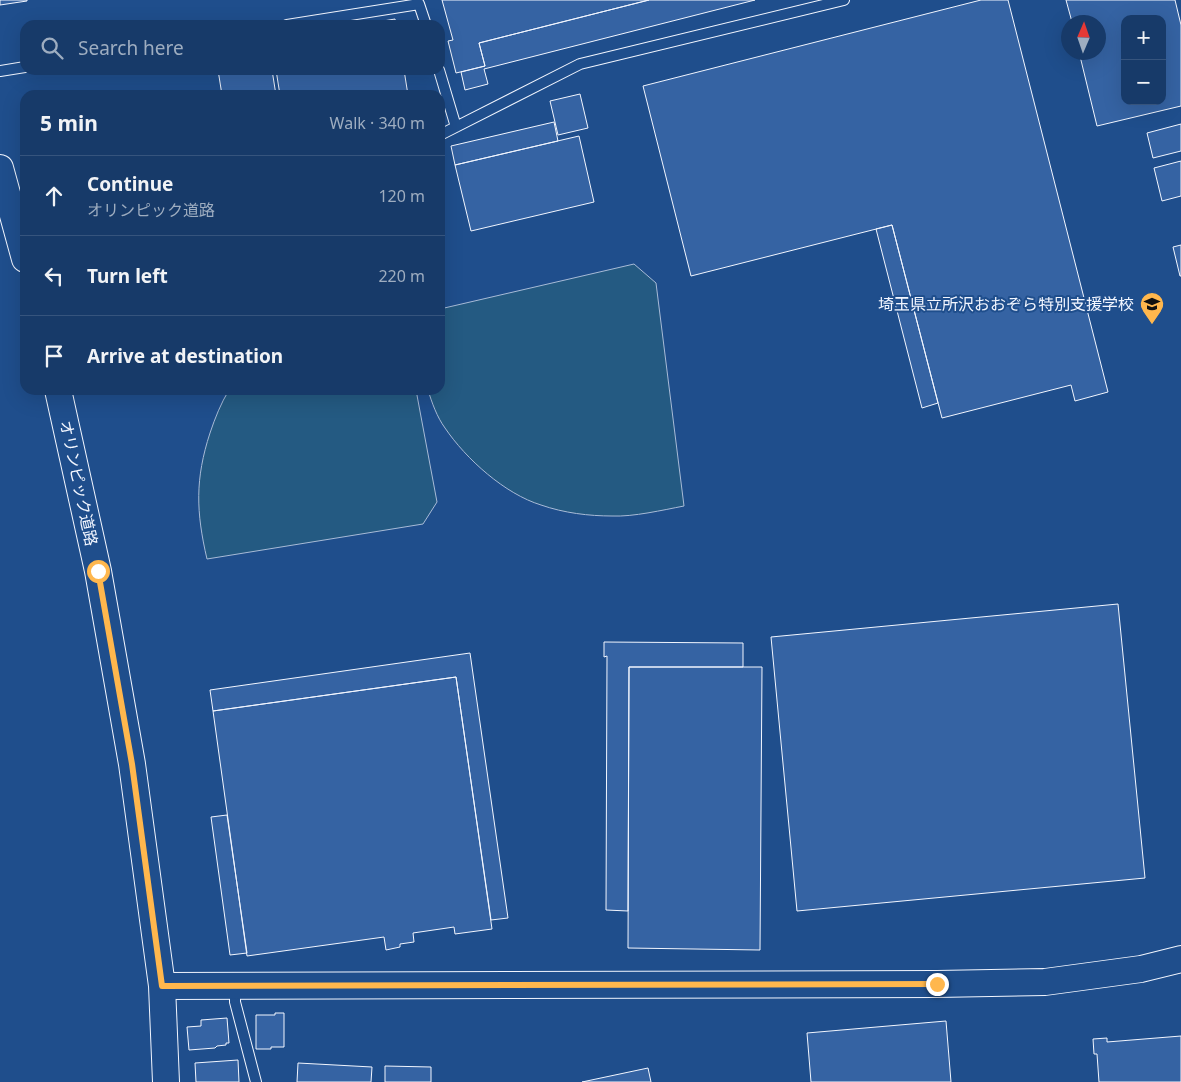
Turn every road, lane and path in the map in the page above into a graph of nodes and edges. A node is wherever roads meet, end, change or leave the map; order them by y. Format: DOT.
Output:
graph roads {
  1 [pos="844,0"];
  2 [pos="318,20"];
  3 [pos="424,20"];
  4 [pos="20,68"];
  5 [pos="0,71"];
  6 [pos="440,75"];
  7 [pos="445,90"];
  8 [pos="445,90"];
  9 [pos="456,127"];
  10 [pos="445,132"];
  11 [pos="0,168"];
  12 [pos="20,234"];
  13 [pos="59,395"];
  14 [pos="1181,959"];
  15 [pos="162,986"];
  16 [pos="235,986"];
  17 [pos="166,1082"];
  18 [pos="256,1082"];
  1 -- 9 [label="lane"];
  2 -- 3 [label="lane"];
  4 -- 5 [label="lane"];
  6 -- 7 [label="lane"];
  8 -- 9 [label="lane"];
  9 -- 10 [label="lane"];
  11 -- 12 [label="street"];
  13 -- 15 [label="street, オリンピック道路"];
  14 -- 16 [label="street"];
  15 -- 16 [label="street"];
  15 -- 17 [label="street, オリンピック道路"];
  16 -- 18 [label="lane"];
}
